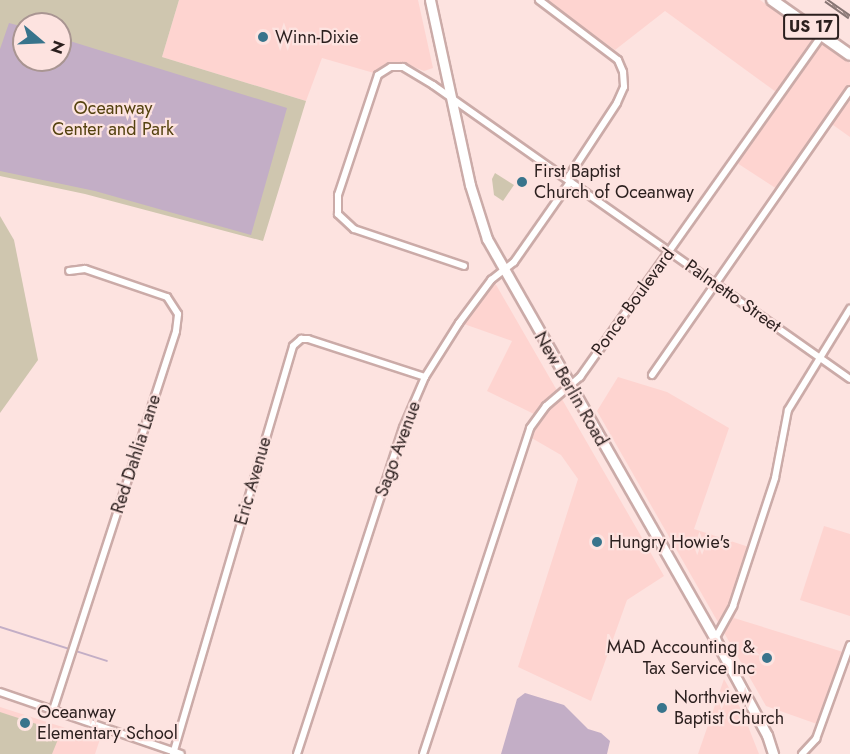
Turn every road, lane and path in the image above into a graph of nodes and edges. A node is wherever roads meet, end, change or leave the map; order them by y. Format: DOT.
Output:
graph roads {
  1 [pos="430,0"];
  2 [pos="772,0"];
  3 [pos="544,1"];
  4 [pos="822,35"];
  5 [pos="850,55"];
  6 [pos="850,90"];
  7 [pos="451,100"];
  8 [pos="569,181"];
  9 [pos="670,252"];
  10 [pos="464,266"];
  11 [pos="69,271"];
  12 [pos="503,272"];
  13 [pos="715,284"];
  14 [pos="850,309"];
  15 [pos="819,356"];
  16 [pos="652,375"];
  17 [pos="425,377"];
  18 [pos="850,379"];
  19 [pos="570,388"];
  20 [pos="715,639"];
  21 [pos="850,645"];
  22 [pos="0,692"];
  23 [pos="53,710"];
  24 [pos="173,753"];
  25 [pos="181,754"];
  26 [pos="297,754"];
  27 [pos="423,754"];
  28 [pos="773,754"];
  29 [pos="802,754"];
  1 -- 7 [label="street, New Berlin Road"];
  2 -- 4 [label="main road, US 17"];
  3 -- 8 [label="street, Sago Avenue"];
  4 -- 5 [label="main road, US 17"];
  4 -- 9 [label="street, Ponce Boulevard"];
  6 -- 13 [label="street"];
  7 -- 8 [label="street, Palmetto Street"];
  7 -- 10 [label="street, Palmetto Street"];
  7 -- 12 [label="street, New Berlin Road"];
  8 -- 9 [label="street, Palmetto Street"];
  8 -- 12 [label="street, Sago Avenue"];
  9 -- 13 [label="street, Palmetto Street"];
  9 -- 19 [label="street, Ponce Boulevard"];
  11 -- 23 [label="street, Red Dahlia Lane"];
  12 -- 17 [label="street, Sago Avenue"];
  12 -- 19 [label="street, New Berlin Road"];
  13 -- 15 [label="street, Palmetto Street"];
  13 -- 16 [label="street"];
  14 -- 15 [label="street"];
  15 -- 18 [label="street, Palmetto Street"];
  15 -- 20 [label="street"];
  17 -- 24 [label="street, Eric Avenue"];
  17 -- 26 [label="street, Sago Avenue"];
  19 -- 20 [label="street, New Berlin Road"];
  19 -- 27 [label="street, Ponce Boulevard"];
  20 -- 28 [label="street, New Berlin Road"];
  21 -- 29 [label="street"];
  22 -- 23 [label="street"];
  23 -- 24 [label="street"];
  24 -- 25 [label="street"];
}
